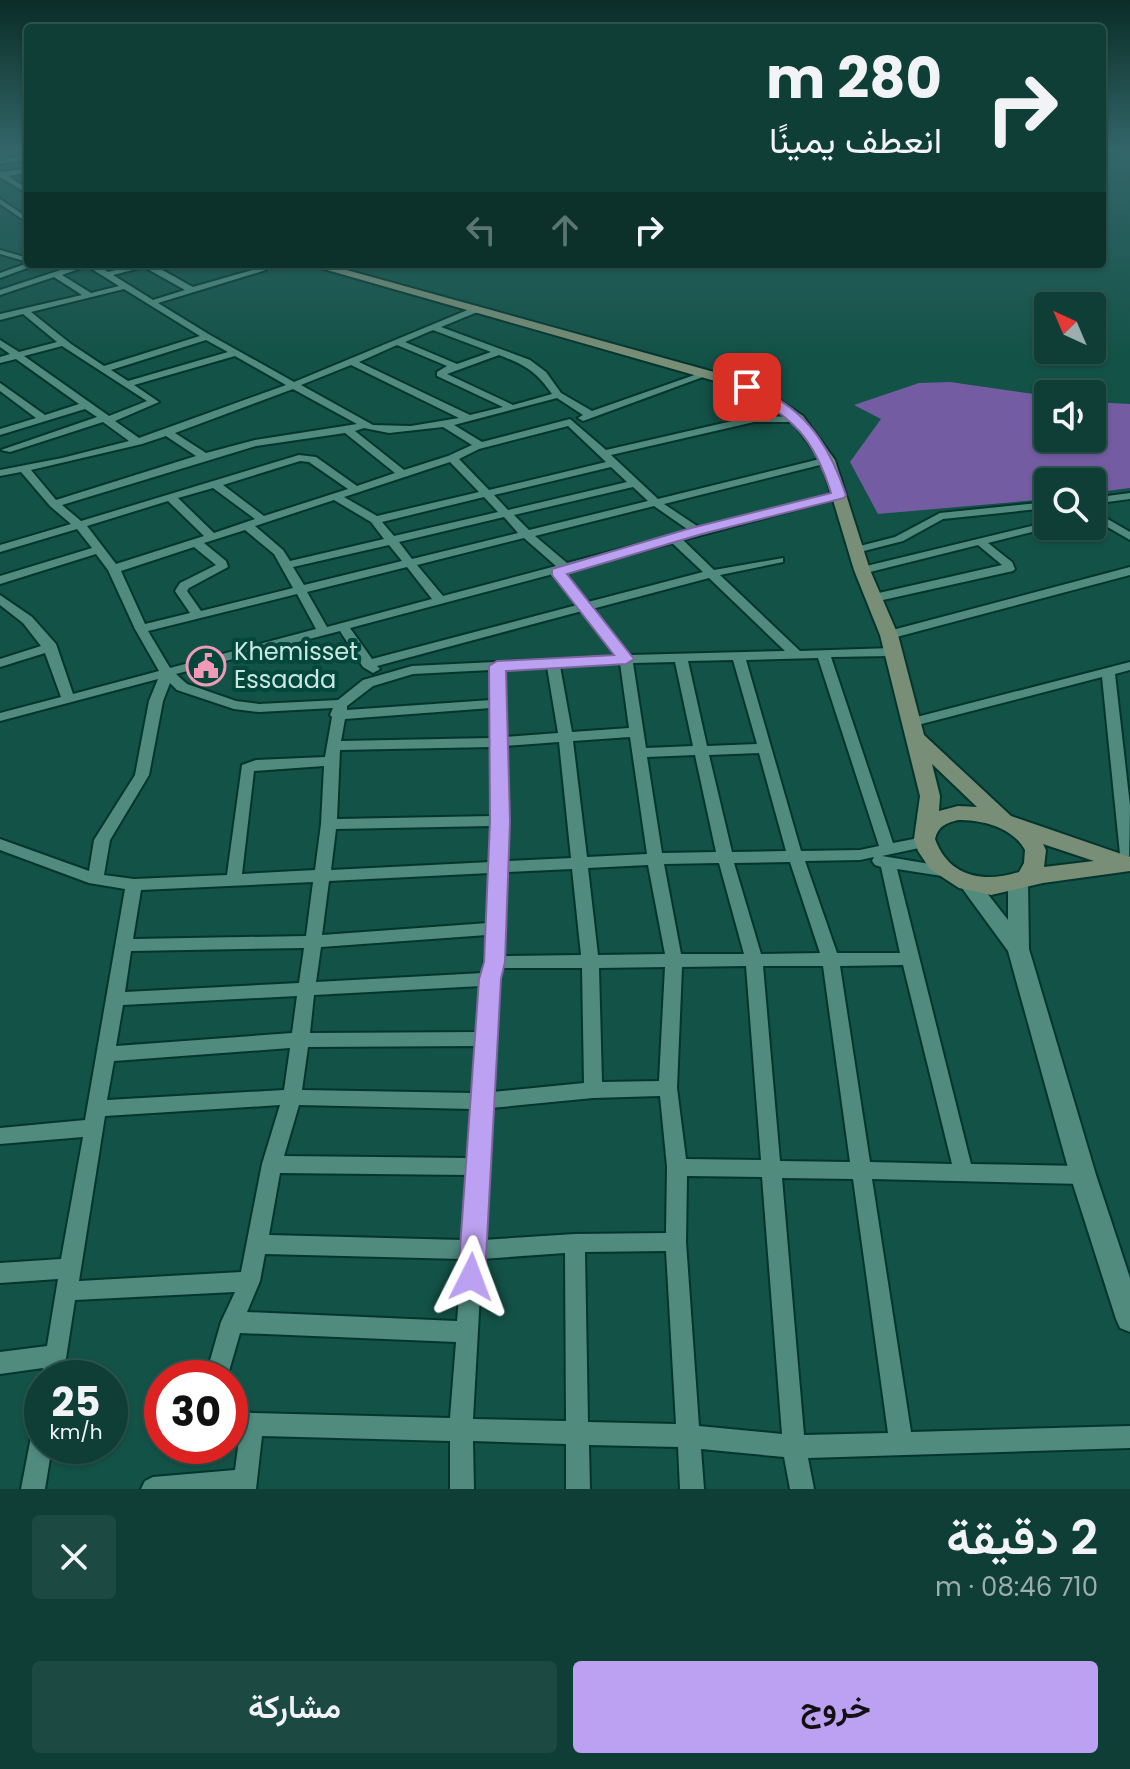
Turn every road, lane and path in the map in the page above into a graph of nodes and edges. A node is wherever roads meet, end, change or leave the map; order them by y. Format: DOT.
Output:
graph roads {
  1 [pos="0,252"];
  2 [pos="24,259"];
  3 [pos="24,261"];
  4 [pos="24,268"];
  5 [pos="76,268"];
  6 [pos="93,268"];
  7 [pos="132,268"];
  8 [pos="152,268"];
  9 [pos="263,268"];
  10 [pos="327,268"];
  11 [pos="0,270"];
  12 [pos="56,275"];
  13 [pos="0,276"];
  14 [pos="104,277"];
  15 [pos="86,283"];
  16 [pos="75,286"];
  17 [pos="124,287"];
  18 [pos="193,291"];
  19 [pos="0,293"];
  20 [pos="89,295"];
  21 [pos="151,303"];
  22 [pos="477,309"];
  23 [pos="24,311"];
  24 [pos="0,317"];
  25 [pos="432,327"];
  26 [pos="207,337"];
  27 [pos="397,342"];
  28 [pos="0,343"];
  29 [pos="63,343"];
  30 [pos="499,352"];
  31 [pos="235,353"];
  32 [pos="17,355"];
  33 [pos="0,360"];
  34 [pos="350,361"];
  35 [pos="454,366"];
  36 [pos="103,369"];
  37 [pos="706,374"];
  38 [pos="127,384"];
  39 [pos="298,385"];
  40 [pos="0,386"];
  41 [pos="558,395"];
  42 [pos="87,405"];
  43 [pos="512,408"];
  44 [pos="591,415"];
  45 [pos="467,418"];
  46 [pos="44,419"];
  47 [pos="107,419"];
  48 [pos="798,419"];
  49 [pos="570,422"];
  50 [pos="444,423"];
  51 [pos="365,425"];
  52 [pos="348,430"];
  53 [pos="0,432"];
  54 [pos="167,432"];
  55 [pos="138,442"];
  56 [pos="481,446"];
  57 [pos="6,450"];
  58 [pos="603,454"];
  59 [pos="206,458"];
  60 [pos="452,458"];
  61 [pos="828,460"];
  62 [pos="613,463"];
  63 [pos="24,469"];
  64 [pos="0,473"];
  65 [pos="402,474"];
  66 [pos="635,483"];
  67 [pos="215,484"];
  68 [pos="355,489"];
  69 [pos="487,492"];
  70 [pos="839,495"];
  71 [pos="1130,496"];
  72 [pos="336,497"];
  73 [pos="171,498"];
  74 [pos="1106,499"];
  75 [pos="655,502"];
  76 [pos="54,504"];
  77 [pos="1034,506"];
  78 [pos="506,514"];
  79 [pos="375,520"];
  80 [pos="264,521"];
  81 [pos="1106,522"];
  82 [pos="80,525"];
  83 [pos="248,526"];
  84 [pos="1034,528"];
  85 [pos="697,531"];
  86 [pos="525,533"];
  87 [pos="1130,537"];
  88 [pos="213,538"];
  89 [pos="674,538"];
  90 [pos="393,540"];
  91 [pos="979,541"];
  92 [pos="196,543"];
  93 [pos="0,549"];
  94 [pos="96,550"];
  95 [pos="856,550"];
  96 [pos="779,560"];
  97 [pos="411,562"];
  98 [pos="288,565"];
  99 [pos="114,569"];
  100 [pos="862,570"];
  101 [pos="562,571"];
  102 [pos="1130,571"];
  103 [pos="710,574"];
  104 [pos="0,580"];
  105 [pos="302,590"];
  106 [pos="874,598"];
  107 [pos="0,599"];
  108 [pos="441,602"];
  109 [pos="586,607"];
  110 [pos="198,615"];
  111 [pos="343,627"];
  112 [pos="141,629"];
  113 [pos="324,632"];
  114 [pos="890,643"];
  115 [pos="51,647"];
  116 [pos="823,653"];
  117 [pos="796,654"];
  118 [pos="739,657"];
  119 [pos="626,659"];
  120 [pos="681,660"];
  121 [pos="0,663"];
  122 [pos="553,663"];
  123 [pos="368,664"];
  124 [pos="497,666"];
  125 [pos="1130,666"];
  126 [pos="1108,672"];
  127 [pos="167,673"];
  128 [pos="381,678"];
  129 [pos="68,699"];
  130 [pos="497,704"];
  131 [pos="339,710"];
  132 [pos="0,717"];
  133 [pos="912,729"];
  134 [pos="634,732"];
  135 [pos="566,739"];
  136 [pos="499,742"];
  137 [pos="763,748"];
  138 [pos="701,750"];
  139 [pos="638,753"];
  140 [pos="332,754"];
  141 [pos="500,821"];
  142 [pos="329,824"];
  143 [pos="1012,824"];
  144 [pos="926,836"];
  145 [pos="0,844"];
  146 [pos="795,855"];
  147 [pos="888,856"];
  148 [pos="725,857"];
  149 [pos="655,859"];
  150 [pos="578,864"];
  151 [pos="1129,864"];
  152 [pos="497,867"];
  153 [pos="942,871"];
  154 [pos="322,873"];
  155 [pos="234,878"];
  156 [pos="95,879"];
  157 [pos="1023,880"];
  158 [pos="969,884"];
  159 [pos="134,885"];
  160 [pos="493,929"];
  161 [pos="311,942"];
  162 [pos="124,945"];
  163 [pos="1018,949"];
  164 [pos="590,959"];
  165 [pos="674,959"];
  166 [pos="910,959"];
  167 [pos="754,960"];
  168 [pos="831,961"];
  169 [pos="492,970"];
  170 [pos="305,989"];
  171 [pos="115,999"];
  172 [pos="486,1039"];
  173 [pos="298,1040"];
  174 [pos="106,1054"];
  175 [pos="668,1088"];
  176 [pos="593,1090"];
  177 [pos="292,1097"];
  178 [pos="482,1101"];
  179 [pos="93,1118"];
  180 [pos="0,1136"];
  181 [pos="272,1164"];
  182 [pos="478,1167"];
  183 [pos="677,1167"];
  184 [pos="774,1168"];
  185 [pos="862,1170"];
  186 [pos="964,1173"];
  187 [pos="1083,1175"];
  188 [pos="676,1242"];
  189 [pos="575,1243"];
  190 [pos="258,1244"];
  191 [pos="473,1250"];
  192 [pos="72,1268"];
  193 [pos="0,1273"];
  194 [pos="250,1281"];
  195 [pos="67,1291"];
  196 [pos="1130,1319"];
  197 [pos="232,1322"];
  198 [pos="468,1332"];
  199 [pos="56,1355"];
  200 [pos="55,1360"];
  201 [pos="221,1360"];
  202 [pos="0,1363"];
  203 [pos="248,1421"];
  204 [pos="461,1429"];
  205 [pos="577,1435"];
  206 [pos="688,1436"];
  207 [pos="1130,1437"];
  208 [pos="901,1445"];
  209 [pos="794,1447"];
  210 [pos="37,1464"];
  211 [pos="243,1464"];
  212 [pos="244,1485"];
  213 [pos="33,1489"];
  214 [pos="153,1489"];
  215 [pos="462,1489"];
  216 [pos="578,1489"];
  217 [pos="692,1489"];
  218 [pos="802,1489"];
  1 -- 2 [label="street"];
  3 -- 11 [label="street"];
  4 -- 13 [label="street"];
  5 -- 12 [label="street"];
  6 -- 14 [label="street"];
  7 -- 14 [label="street"];
  8 -- 18 [label="street"];
  9 -- 18 [label="street"];
  10 -- 22 [label="main road"];
  12 -- 16 [label="street"];
  12 -- 19 [label="street"];
  14 -- 17 [label="street"];
  15 -- 16 [label="street"];
  16 -- 20 [label="street"];
  17 -- 20 [label="street"];
  17 -- 21 [label="street"];
  18 -- 21 [label="street"];
  20 -- 23 [label="street"];
  21 -- 26 [label="street"];
  22 -- 25 [label="street"];
  22 -- 37 [label="main road"];
  23 -- 24 [label="street"];
  23 -- 29 [label="street"];
  25 -- 27 [label="street"];
  25 -- 30 [label="street"];
  26 -- 31 [label="street"];
  26 -- 36 [label="street"];
  27 -- 34 [label="street"];
  27 -- 35 [label="street"];
  28 -- 32 [label="street"];
  29 -- 32 [label="street"];
  29 -- 36 [label="street"];
  30 -- 35 [label="street"];
  30 -- 41 [label="street"];
  31 -- 38 [label="street"];
  31 -- 39 [label="street"];
  32 -- 33 [label="street"];
  32 -- 42 [label="street"];
  34 -- 39 [label="street"];
  34 -- 45 [label="street"];
  35 -- 43 [label="street"];
  36 -- 38 [label="street"];
  37 -- 44 [label="street"];
  37 -- 48 [label="main road"];
  38 -- 47 [label="street"];
  39 -- 51 [label="street"];
  39 -- 54 [label="street"];
  40 -- 46 [label="street"];
  41 -- 43 [label="street"];
  41 -- 44 [label="street"];
  42 -- 46 [label="street"];
  42 -- 47 [label="street"];
  43 -- 45 [label="street"];
  44 -- 49 [label="street"];
  45 -- 50 [label="street"];
  46 -- 53 [label="street"];
  47 -- 55 [label="street"];
  47 -- 57 [label="street"];
  48 -- 58 [label="street"];
  48 -- 61 [label="main road"];
  49 -- 56 [label="street"];
  49 -- 58 [label="street"];
  50 -- 51 [label="street"];
  50 -- 56 [label="street"];
  51 -- 52 [label="street"];
  52 -- 59 [label="street"];
  52 -- 65 [label="street"];
  54 -- 55 [label="street"];
  54 -- 59 [label="street"];
  55 -- 63 [label="street"];
  56 -- 60 [label="street"];
  58 -- 62 [label="street"];
  59 -- 76 [label="street"];
  60 -- 65 [label="street"];
  60 -- 69 [label="street"];
  61 -- 70 [label="main road"];
  61 -- 75 [label="street"];
  62 -- 66 [label="street"];
  62 -- 69 [label="street"];
  63 -- 64 [label="street"];
  63 -- 76 [label="street"];
  65 -- 68 [label="street"];
  66 -- 75 [label="street"];
  66 -- 78 [label="street"];
  67 -- 68 [label="street"];
  67 -- 73 [label="street"];
  67 -- 80 [label="street"];
  68 -- 72 [label="street"];
  69 -- 78 [label="street"];
  69 -- 79 [label="street"];
  70 -- 85 [label="street"];
  70 -- 95 [label="main road"];
  71 -- 74 [label="street"];
  72 -- 79 [label="street"];
  72 -- 80 [label="street"];
  73 -- 82 [label="street"];
  73 -- 88 [label="street"];
  75 -- 85 [label="street"];
  75 -- 86 [label="street"];
  76 -- 82 [label="street"];
  77 -- 95 [label="street"];
  78 -- 86 [label="street"];
  78 -- 90 [label="street"];
  79 -- 90 [label="street"];
  80 -- 83 [label="street"];
  81 -- 87 [label="street"];
  82 -- 93 [label="street"];
  82 -- 94 [label="street"];
  83 -- 88 [label="street"];
  83 -- 98 [label="street"];
  84 -- 91 [label="street"];
  85 -- 89 [label="street"];
  86 -- 97 [label="street"];
  86 -- 101 [label="street"];
  88 -- 92 [label="street"];
  89 -- 101 [label="street"];
  89 -- 103 [label="street"];
  90 -- 97 [label="street"];
  90 -- 98 [label="street"];
  91 -- 100 [label="street"];
  91 -- 106 [label="street"];
  92 -- 99 [label="street"];
  92 -- 110 [label="street"];
  94 -- 99 [label="street"];
  94 -- 104 [label="street"];
  95 -- 100 [label="main road"];
  96 -- 103 [label="street"];
  97 -- 105 [label="street"];
  97 -- 108 [label="street"];
  98 -- 105 [label="street"];
  99 -- 112 [label="street"];
  100 -- 106 [label="main road"];
  101 -- 108 [label="street"];
  101 -- 109 [label="street"];
  102 -- 114 [label="street"];
  103 -- 109 [label="street"];
  103 -- 117 [label="street"];
  105 -- 110 [label="street"];
  105 -- 113 [label="street"];
  106 -- 114 [label="main road"];
  107 -- 115 [label="street"];
  108 -- 111 [label="street"];
  109 -- 119 [label="street"];
  109 -- 123 [label="street"];
  110 -- 112 [label="street"];
  111 -- 113 [label="street"];
  111 -- 123 [label="street"];
  112 -- 127 [label="street"];
  113 -- 127 [label="street"];
  114 -- 116 [label="street"];
  114 -- 133 [label="main road"];
  115 -- 121 [label="street"];
  115 -- 129 [label="street"];
  116 -- 117 [label="street"];
  116 -- 147 [label="street"];
  117 -- 118 [label="street"];
  118 -- 120 [label="street"];
  118 -- 137 [label="street"];
  119 -- 120 [label="street"];
  119 -- 122 [label="street"];
  119 -- 134 [label="street"];
  120 -- 138 [label="street"];
  122 -- 124 [label="street"];
  122 -- 135 [label="street"];
  123 -- 128 [label="street"];
  124 -- 128 [label="street"];
  124 -- 130 [label="street"];
  125 -- 126 [label="street"];
  126 -- 133 [label="street"];
  126 -- 151 [label="street"];
  127 -- 129 [label="street"];
  127 -- 131 [label="street"];
  127 -- 156 [label="street"];
  128 -- 131 [label="street"];
  129 -- 132 [label="street"];
  130 -- 131 [label="street"];
  130 -- 136 [label="street"];
  131 -- 140 [label="street"];
  133 -- 143 [label="main road"];
  133 -- 144 [label="main road"];
  134 -- 135 [label="street"];
  134 -- 139 [label="street"];
  135 -- 136 [label="street"];
  135 -- 150 [label="street"];
  136 -- 140 [label="street"];
  136 -- 141 [label="street"];
  137 -- 138 [label="street"];
  137 -- 146 [label="street"];
  138 -- 139 [label="street"];
  138 -- 148 [label="street"];
  139 -- 149 [label="street"];
  140 -- 142 [label="street"];
  140 -- 155 [label="street"];
  141 -- 142 [label="street"];
  141 -- 152 [label="street"];
  142 -- 154 [label="street"];
  143 -- 144 [label="main road"];
  143 -- 151 [label="main road"];
  143 -- 157 [label="main road"];
  144 -- 147 [label="street"];
  144 -- 153 [label="main road"];
  145 -- 156 [label="street"];
  146 -- 147 [label="street"];
  146 -- 148 [label="street"];
  146 -- 168 [label="street"];
  147 -- 153 [label="street"];
  147 -- 166 [label="street"];
  148 -- 149 [label="street"];
  148 -- 167 [label="street"];
  149 -- 150 [label="street"];
  149 -- 165 [label="street"];
  150 -- 152 [label="street"];
  150 -- 164 [label="street"];
  151 -- 157 [label="main road"];
  152 -- 154 [label="street"];
  152 -- 160 [label="street"];
  153 -- 158 [label="main road"];
  154 -- 155 [label="street"];
  154 -- 161 [label="street"];
  155 -- 159 [label="street"];
  156 -- 159 [label="street"];
  157 -- 158 [label="main road"];
  157 -- 163 [label="street"];
  158 -- 163 [label="street"];
  159 -- 162 [label="street"];
  160 -- 161 [label="street"];
  160 -- 169 [label="street"];
  161 -- 162 [label="street"];
  161 -- 170 [label="street"];
  162 -- 171 [label="street"];
  163 -- 187 [label="street"];
  164 -- 165 [label="street"];
  164 -- 169 [label="street"];
  164 -- 176 [label="street"];
  165 -- 167 [label="street"];
  165 -- 175 [label="street"];
  166 -- 168 [label="street"];
  166 -- 186 [label="street"];
  167 -- 168 [label="street"];
  167 -- 184 [label="street"];
  168 -- 185 [label="street"];
  169 -- 170 [label="street"];
  169 -- 172 [label="street"];
  170 -- 171 [label="street"];
  170 -- 173 [label="street"];
  171 -- 174 [label="street"];
  172 -- 173 [label="street"];
  172 -- 178 [label="street"];
  173 -- 174 [label="street"];
  173 -- 177 [label="street"];
  174 -- 179 [label="street"];
  175 -- 176 [label="street"];
  175 -- 183 [label="street"];
  176 -- 178 [label="street"];
  177 -- 178 [label="street"];
  177 -- 179 [label="street"];
  177 -- 181 [label="street"];
  178 -- 182 [label="street"];
  179 -- 180 [label="street"];
  179 -- 192 [label="street"];
  181 -- 182 [label="street"];
  181 -- 190 [label="street"];
  182 -- 191 [label="street"];
  183 -- 184 [label="street"];
  183 -- 188 [label="street"];
  184 -- 185 [label="street"];
  184 -- 209 [label="street"];
  185 -- 186 [label="street"];
  185 -- 208 [label="street"];
  186 -- 187 [label="street"];
  187 -- 196 [label="street"];
  188 -- 189 [label="street"];
  188 -- 206 [label="street"];
  189 -- 191 [label="street"];
  189 -- 205 [label="street"];
  190 -- 191 [label="street"];
  190 -- 194 [label="street"];
  191 -- 198 [label="street"];
  192 -- 193 [label="street"];
  192 -- 195 [label="street"];
  194 -- 195 [label="street"];
  194 -- 197 [label="street"];
  195 -- 199 [label="street"];
  197 -- 198 [label="street"];
  197 -- 201 [label="street"];
  198 -- 204 [label="street"];
  199 -- 200 [label="street"];
  199 -- 202 [label="street"];
  203 -- 204 [label="street"];
  204 -- 205 [label="street"];
  204 -- 215 [label="street"];
  205 -- 206 [label="street"];
  205 -- 216 [label="street"];
  206 -- 209 [label="street"];
  206 -- 217 [label="street"];
  207 -- 208 [label="street"];
  208 -- 209 [label="street"];
  209 -- 218 [label="street"];
  210 -- 213 [label="street"];
  211 -- 212 [label="street"];
  212 -- 214 [label="street"];
}
